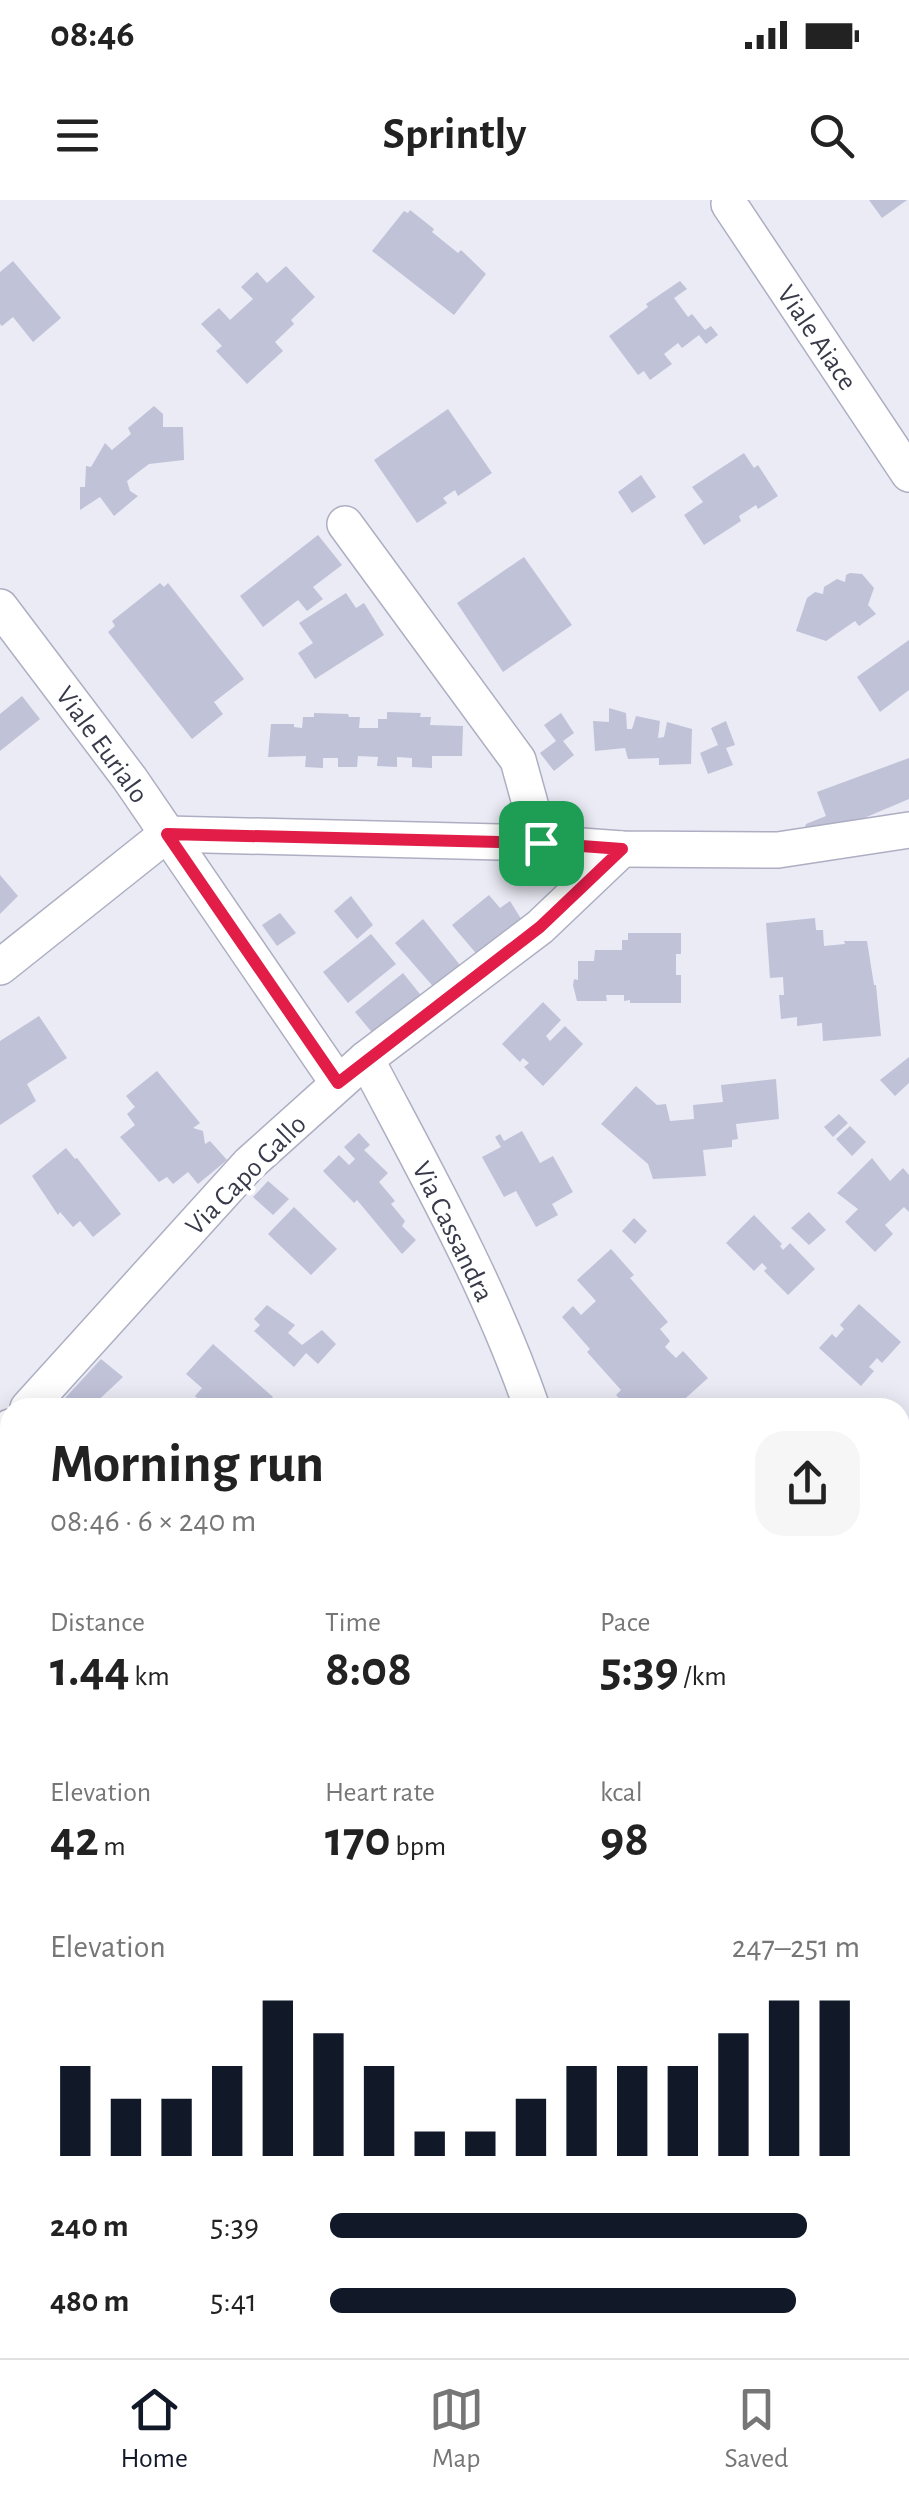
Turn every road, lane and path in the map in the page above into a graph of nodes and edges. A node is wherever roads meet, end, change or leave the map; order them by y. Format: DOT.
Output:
graph roads {
  1 [pos="730,200"];
  2 [pos="909,474"];
  3 [pos="345,524"];
  4 [pos="0,606"];
  5 [pos="909,830"];
  6 [pos="167,834"];
  7 [pos="541,843"];
  8 [pos="622,849"];
  9 [pos="0,967"];
  10 [pos="366,1060"];
  11 [pos="338,1083"];
  12 [pos="37,1398"];
  13 [pos="531,1398"];
  1 -- 2 [label="street, Viale Aiace"];
  3 -- 7 [label="street"];
  4 -- 6 [label="street, Viale Eurialo"];
  5 -- 8 [label="street"];
  6 -- 7 [label="street"];
  6 -- 9 [label="street"];
  6 -- 11 [label="street, Viale Eurialo"];
  7 -- 8 [label="street"];
  8 -- 10 [label="street, Via Capo Gallo"];
  10 -- 11 [label="street, Via Capo Gallo"];
  10 -- 13 [label="street, Via Cassandra"];
  11 -- 12 [label="street, Via Capo Gallo"];
}
